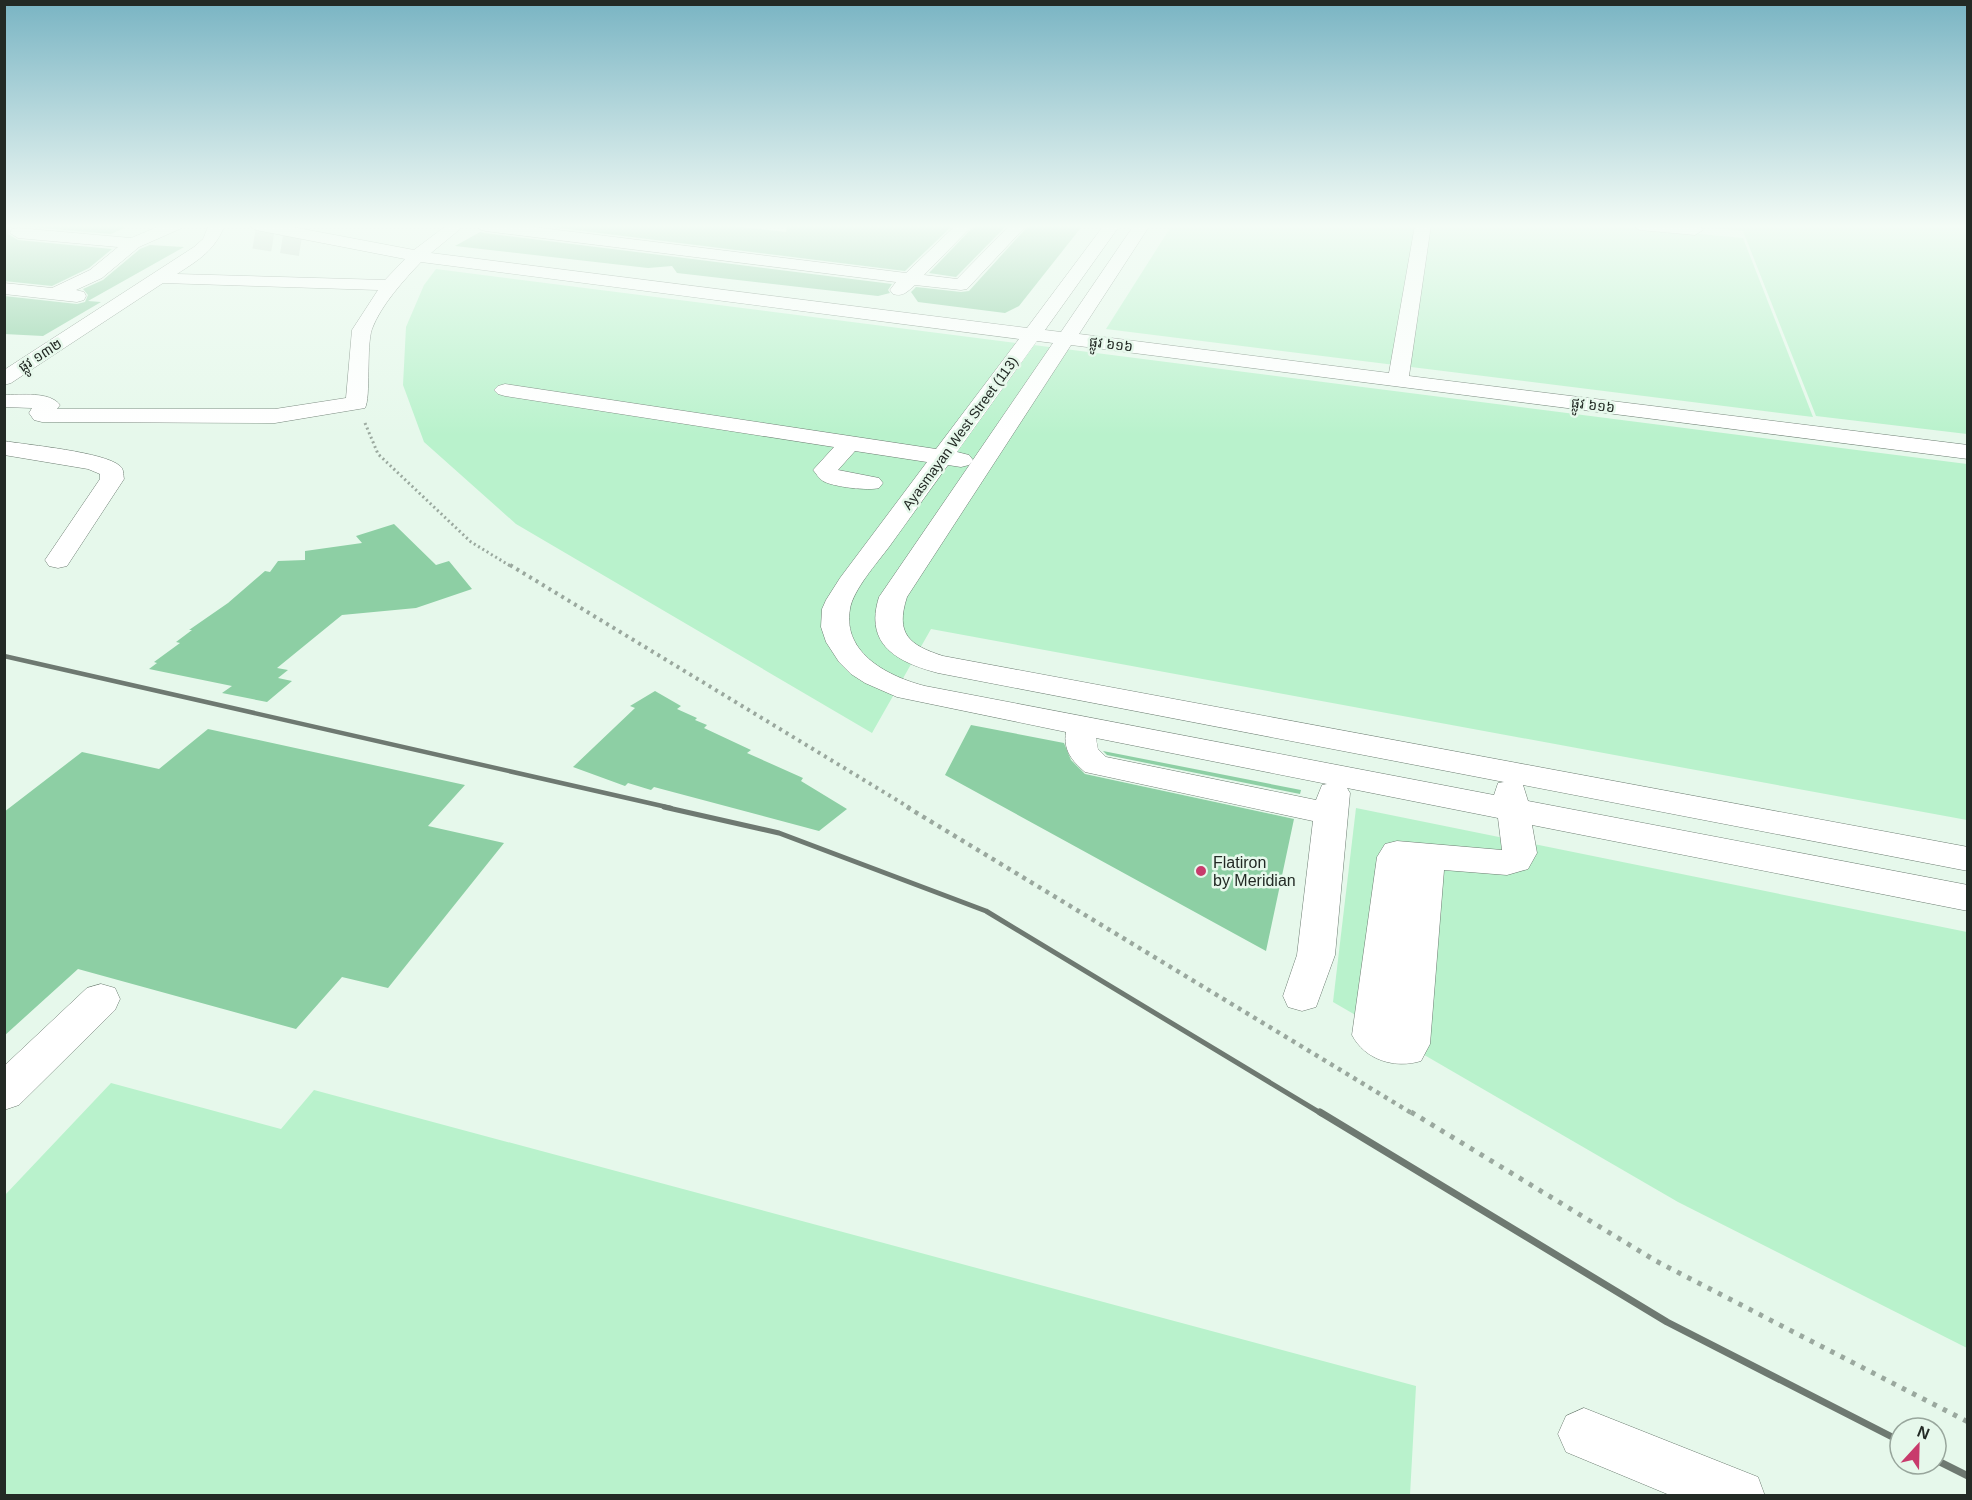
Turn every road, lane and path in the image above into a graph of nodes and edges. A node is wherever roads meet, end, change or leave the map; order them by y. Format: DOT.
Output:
graph roads {
  1 [pos="58,295"];
  2 [pos="69,295"];
  3 [pos="135,295"];
  4 [pos="384,295"];
  5 [pos="715,295"];
  6 [pos="894,295"];
  7 [pos="1061,295"];
  8 [pos="1095,295"];
  9 [pos="1412,295"];
  10 [pos="125,301"];
  11 [pos="4,306"];
  12 [pos="876,315"];
  13 [pos="1032,334"];
  14 [pos="1066,339"];
  15 [pos="4,357"];
  16 [pos="33,360"];
  17 [pos="4,379"];
  18 [pos="1398,380"];
  19 [pos="505,390"];
  20 [pos="4,401"];
  21 [pos="357,404"];
  22 [pos="850,443"];
  23 [pos="4,448"];
  24 [pos="1968,452"];
  25 [pos="942,457"];
  26 [pos="982,463"];
  27 [pos="871,483"];
  28 [pos="58,560"];
  29 [pos="1083,726"];
  30 [pos="1341,741"];
  31 [pos="1509,772"];
  32 [pos="1337,776"];
  33 [pos="1511,809"];
  34 [pos="1331,814"];
  35 [pos="1428,857"];
  36 [pos="1968,859"];
  37 [pos="1968,898"];
  38 [pos="1302,996"];
  39 [pos="101,999"];
  40 [pos="4,1093"];
  41 [pos="1968,1422"];
  42 [pos="1584,1434"];
  43 [pos="1739,1496"];
  1 -- 11 [label="street"];
  2 -- 10 [label="street"];
  3 -- 10 [label="street, ផ្លូវ ១៣២"];
  4 -- 21 [label="street"];
  5 -- 12 [label="street, ផ្លូវ ៦១៦"];
  6 -- 12 [label="street"];
  7 -- 13 [label="street, Ayasmayan West Street (113)"];
  8 -- 14 [label="street, Ayasmayan West Street (113)"];
  9 -- 18 [label="street"];
  10 -- 16 [label="street, ផ្លូវ ១៣២"];
  12 -- 13 [label="street, ផ្លូវ ៦១៦"];
  13 -- 14 [label="street, ផ្លូវ ៦១៦"];
  13 -- 25 [label="street, Ayasmayan West Street (113)"];
  14 -- 18 [label="street, ផ្លូវ ៦១៦"];
  14 -- 26 [label="street, Ayasmayan West Street (113)"];
  15 -- 16 [label="street"];
  16 -- 17 [label="street, ផ្លូវ ១៣២"];
  18 -- 24 [label="street, ផ្លូវ ៦១៦"];
  19 -- 22 [label="street"];
  20 -- 21 [label="street"];
  21 -- 41 [label="path"];
  22 -- 25 [label="street"];
  22 -- 27 [label="street"];
  23 -- 28 [label="street"];
  25 -- 26 [label="street"];
  25 -- 29 [label="street, Ayasmayan West Street (113)"];
  26 -- 30 [label="street, Ayasmayan West Street (113)"];
  29 -- 32 [label="street"];
  29 -- 34 [label="street"];
  30 -- 31 [label="street"];
  30 -- 32 [label="street"];
  31 -- 33 [label="street"];
  31 -- 36 [label="street"];
  32 -- 33 [label="street"];
  32 -- 34 [label="street"];
  33 -- 35 [label="street"];
  33 -- 37 [label="street"];
  34 -- 38 [label="street"];
  39 -- 40 [label="street"];
  42 -- 43 [label="street"];
}
